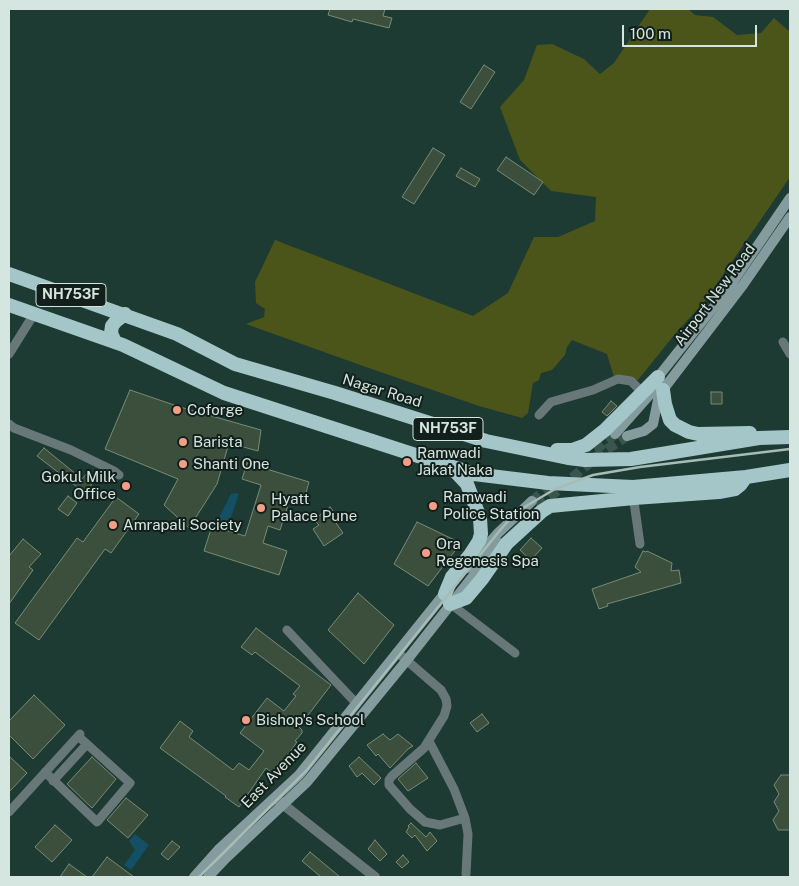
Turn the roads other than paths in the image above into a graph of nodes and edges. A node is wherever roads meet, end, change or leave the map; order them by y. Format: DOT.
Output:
graph roads {
  1 [pos="790,198"];
  2 [pos="790,217"];
  3 [pos="9,274"];
  4 [pos="9,305"];
  5 [pos="103,307"];
  6 [pos="34,314"];
  7 [pos="125,314"];
  8 [pos="92,334"];
  9 [pos="114,342"];
  10 [pos="783,342"];
  11 [pos="9,354"];
  12 [pos="790,354"];
  13 [pos="660,384"];
  14 [pos="642,392"];
  15 [pos="539,414"];
  16 [pos="9,424"];
  17 [pos="615,434"];
  18 [pos="627,436"];
  19 [pos="790,437"];
  20 [pos="768,438"];
  21 [pos="534,451"];
  22 [pos="449,467"];
  23 [pos="790,470"];
  24 [pos="119,475"];
  25 [pos="633,493"];
  26 [pos="535,504"];
  27 [pos="640,544"];
  28 [pos="446,598"];
  29 [pos="287,630"];
  30 [pos="397,652"];
  31 [pos="515,653"];
  32 [pos="407,660"];
  33 [pos="356,703"];
  34 [pos="429,741"];
  35 [pos="86,744"];
  36 [pos="45,772"];
  37 [pos="53,781"];
  38 [pos="279,802"];
  39 [pos="9,812"];
  40 [pos="465,818"];
  41 [pos="466,874"];
  42 [pos="194,877"];
  43 [pos="208,877"];
  44 [pos="375,877"];
  1 -- 13 [label="main road, Airport New Road"];
  2 -- 13 [label="main road, Airport New Road"];
  3 -- 5 [label="highway, Nagar Road / NH753F"];
  4 -- 6 [label="highway, NH753F"];
  5 -- 7 [label="highway, Nagar Road / NH753F"];
  5 -- 8 [label="highway"];
  6 -- 8 [label="highway, NH753F"];
  6 -- 11 [label="street"];
  7 -- 9 [label="highway"];
  7 -- 21 [label="highway, Nagar Road / NH753F"];
  8 -- 9 [label="highway, NH753F"];
  9 -- 22 [label="highway, NH753F"];
  10 -- 12 [label="street"];
  13 -- 14 [label="highway"];
  13 -- 17 [label="main road"];
  13 -- 18 [label="main road"];
  13 -- 20 [label="highway"];
  14 -- 15 [label="street"];
  14 -- 21 [label="highway"];
  16 -- 24 [label="street"];
  19 -- 20 [label="highway, Nagar Road / NH753F"];
  20 -- 21 [label="highway, Nagar Road / NH753F"];
  22 -- 25 [label="highway, NH753F"];
  22 -- 28 [label="highway"];
  23 -- 25 [label="highway"];
  25 -- 27 [label="street"];
  25 -- 28 [label="highway"];
  26 -- 28 [label="main road"];
  28 -- 30 [label="main road, East Avenue"];
  28 -- 31 [label="street"];
  28 -- 32 [label="main road, East Avenue"];
  29 -- 33 [label="street"];
  30 -- 32 [label="street"];
  30 -- 33 [label="main road, East Avenue"];
  32 -- 34 [label="street"];
  32 -- 38 [label="main road, East Avenue"];
  33 -- 38 [label="main road, East Avenue"];
  34 -- 40 [label="street"];
  34 -- 40 [label="street"];
  35 -- 36 [label="street"];
  35 -- 37 [label="street"];
  35 -- 37 [label="street"];
  36 -- 37 [label="street"];
  36 -- 39 [label="street"];
  38 -- 42 [label="main road, East Avenue"];
  38 -- 43 [label="main road, East Avenue"];
  38 -- 44 [label="street"];
  40 -- 41 [label="street"];
}
